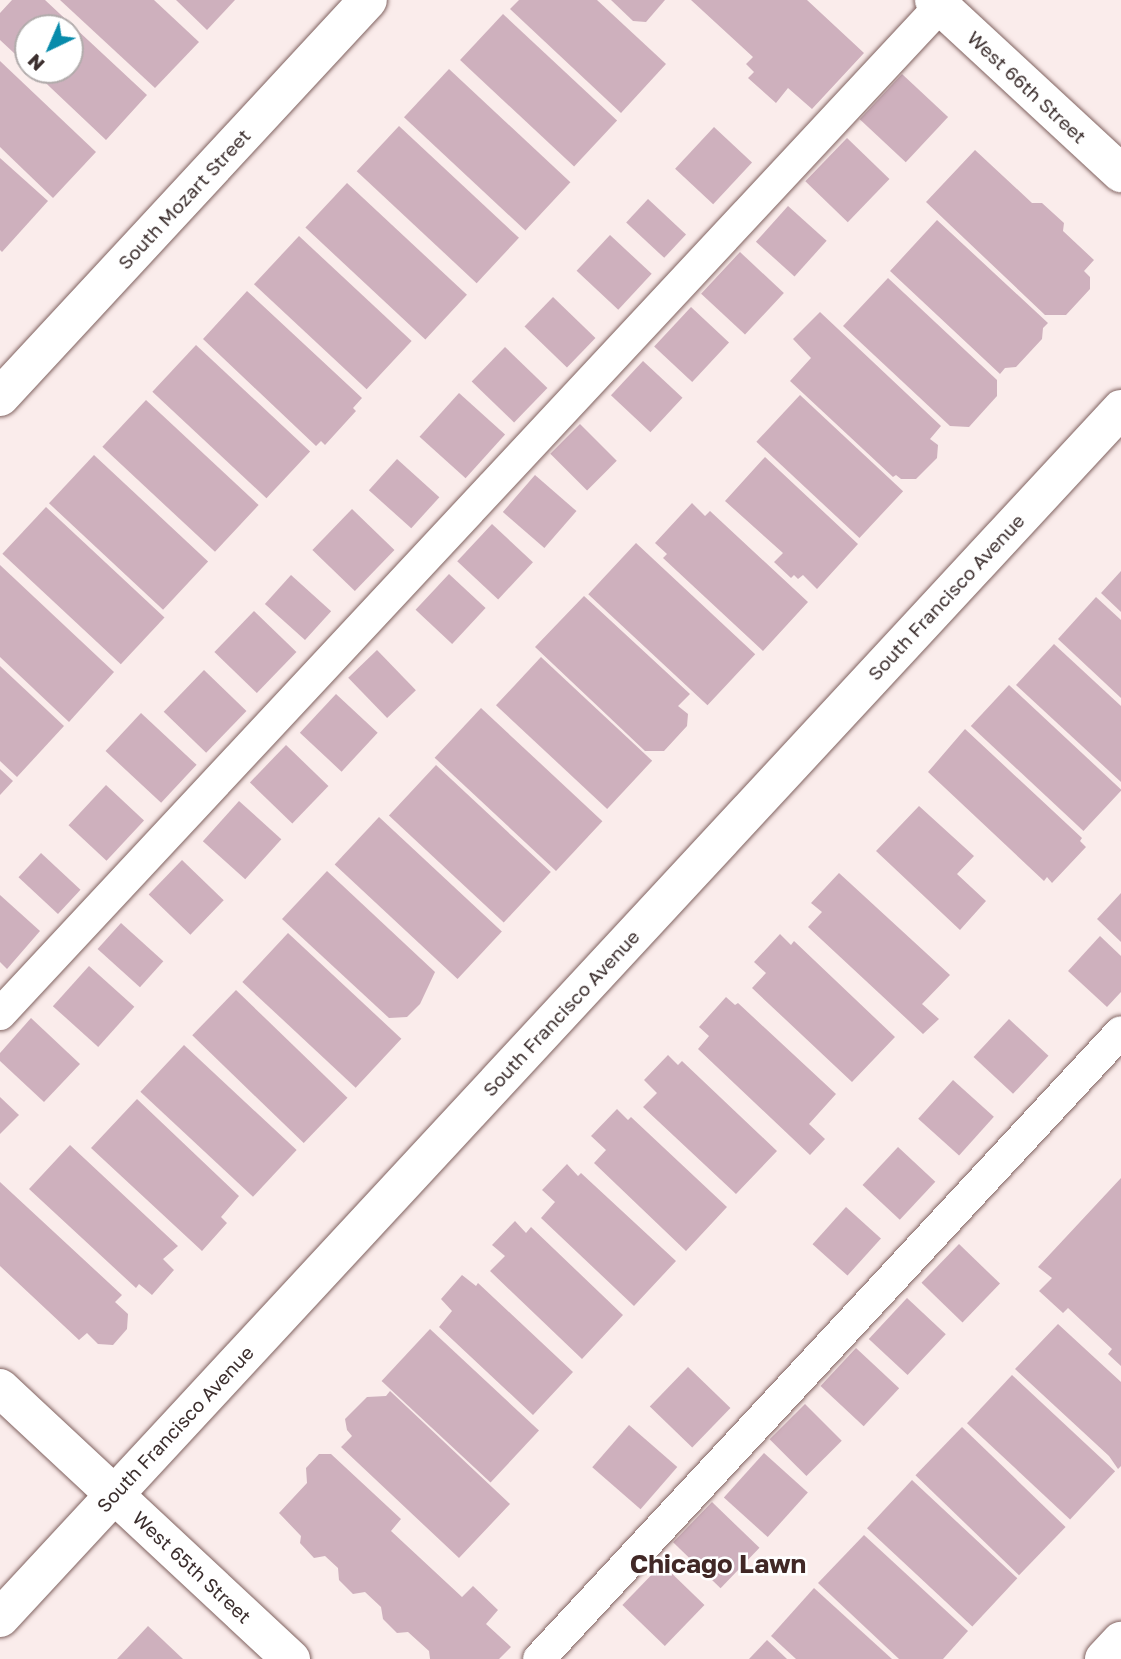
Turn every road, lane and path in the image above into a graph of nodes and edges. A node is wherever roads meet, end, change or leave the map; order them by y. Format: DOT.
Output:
graph roads {
  1 [pos="368,0"];
  2 [pos="940,2"];
  3 [pos="1121,173"];
  4 [pos="0,397"];
  5 [pos="1121,408"];
  6 [pos="0,1014"];
  7 [pos="1121,1032"];
  8 [pos="0,1388"];
  9 [pos="114,1495"];
  10 [pos="0,1618"];
  11 [pos="1121,1640"];
  12 [pos="291,1659"];
  13 [pos="539,1659"];
  14 [pos="1104,1659"];
  1 -- 4 [label="street, South Mozart Street"];
  2 -- 3 [label="street, West 66th Street"];
  2 -- 6 [label="lane"];
  5 -- 9 [label="street, South Francisco Avenue"];
  7 -- 13 [label="lane"];
  8 -- 9 [label="street, West 65th Street"];
  9 -- 10 [label="street, South Francisco Avenue"];
  9 -- 12 [label="street, West 65th Street"];
  11 -- 14 [label="street"];
}
